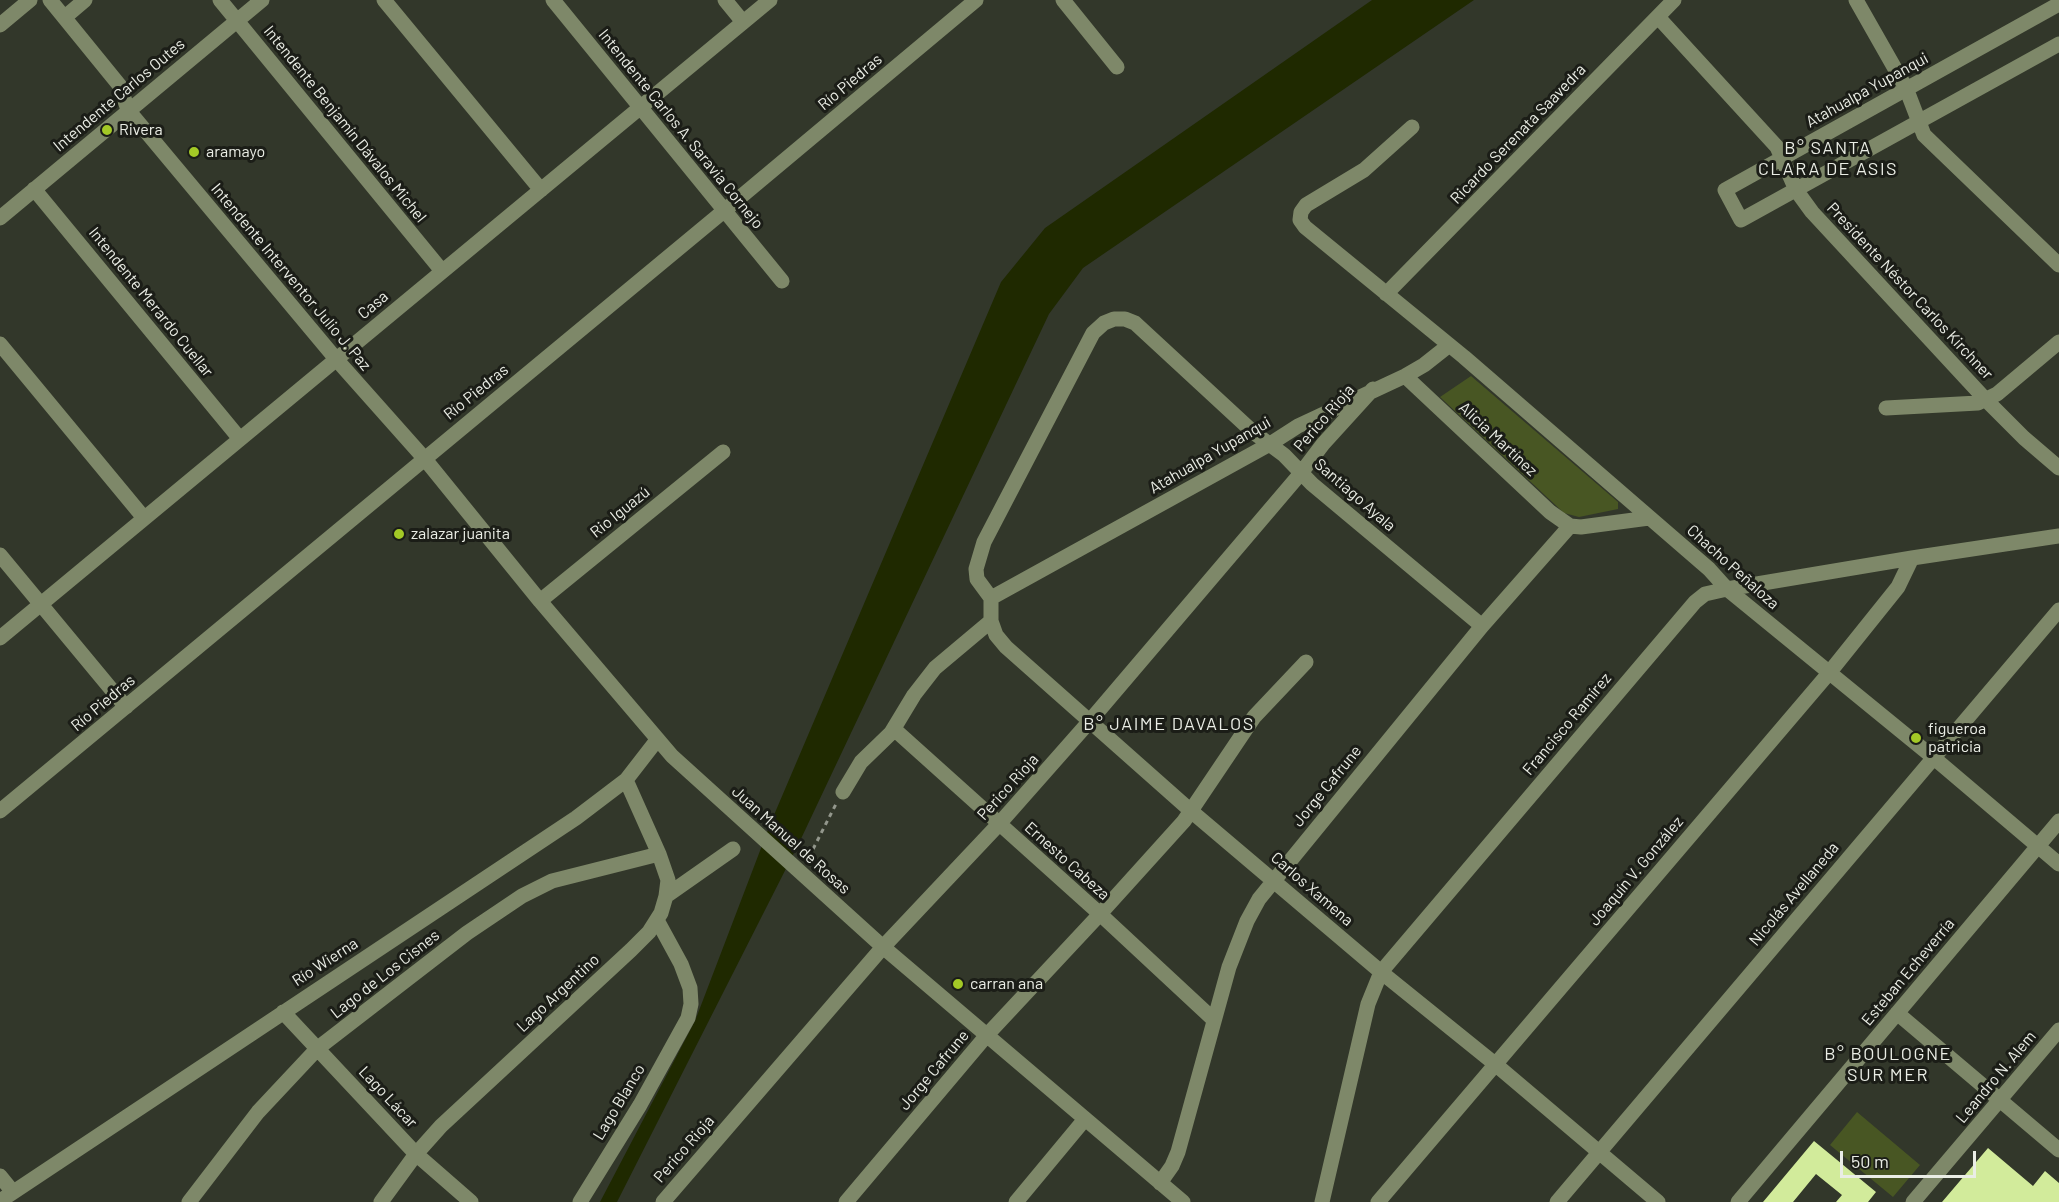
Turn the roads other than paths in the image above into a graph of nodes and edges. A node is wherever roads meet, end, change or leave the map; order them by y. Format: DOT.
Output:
graph roads {
  1 [pos="30,0"];
  2 [pos="50,0"];
  3 [pos="85,0"];
  4 [pos="220,0"];
  5 [pos="262,0"];
  6 [pos="384,0"];
  7 [pos="553,0"];
  8 [pos="725,0"];
  9 [pos="770,0"];
  10 [pos="976,0"];
  11 [pos="1063,0"];
  12 [pos="1674,0"];
  13 [pos="1856,0"];
  14 [pos="2059,4"];
  15 [pos="65,16"];
  16 [pos="1658,17"];
  17 [pos="237,21"];
  18 [pos="743,22"];
  19 [pos="0,25"];
  20 [pos="2059,44"];
  21 [pos="1118,67"];
  22 [pos="1906,88"];
  23 [pos="640,107"];
  24 [pos="128,110"];
  25 [pos="1919,123"];
  26 [pos="1412,127"];
  27 [pos="1783,158"];
  28 [pos="34,189"];
  29 [pos="541,190"];
  30 [pos="1796,190"];
  31 [pos="725,210"];
  32 [pos="0,218"];
  33 [pos="2059,265"];
  34 [pos="442,271"];
  35 [pos="782,281"];
  36 [pos="1386,294"];
  37 [pos="2059,342"];
  38 [pos="0,344"];
  39 [pos="1448,346"];
  40 [pos="336,359"];
  41 [pos="1405,376"];
  42 [pos="1373,390"];
  43 [pos="1986,400"];
  44 [pos="1886,408"];
  45 [pos="240,439"];
  46 [pos="1270,444"];
  47 [pos="723,452"];
  48 [pos="424,459"];
  49 [pos="2059,468"];
  50 [pos="1301,473"];
  51 [pos="144,518"];
  52 [pos="1649,518"];
  53 [pos="1570,526"];
  54 [pos="2059,536"];
  55 [pos="0,555"];
  56 [pos="1912,558"];
  57 [pos="1727,589"];
  58 [pos="991,598"];
  59 [pos="540,601"];
  60 [pos="41,604"];
  61 [pos="2059,610"];
  62 [pos="991,621"];
  63 [pos="1482,626"];
  64 [pos="0,638"];
  65 [pos="1306,662"];
  66 [pos="1829,673"];
  67 [pos="126,707"];
  68 [pos="1089,722"];
  69 [pos="894,729"];
  70 [pos="657,740"];
  71 [pos="1934,758"];
  72 [pos="626,780"];
  73 [pos="843,792"];
  74 [pos="0,811"];
  75 [pos="1191,811"];
  76 [pos="2059,821"];
  77 [pos="999,824"];
  78 [pos="2038,846"];
  79 [pos="733,849"];
  80 [pos="659,854"];
  81 [pos="2059,864"];
  82 [pos="1274,879"];
  83 [pos="666,896"];
  84 [pos="1100,914"];
  85 [pos="657,920"];
  86 [pos="883,947"];
  87 [pos="1381,972"];
  88 [pos="283,1012"];
  89 [pos="1897,1013"];
  90 [pos="1214,1020"];
  91 [pos="2059,1030"];
  92 [pos="987,1035"];
  93 [pos="318,1048"];
  94 [pos="1495,1064"];
  95 [pos="2000,1100"];
  96 [pos="1085,1119"];
  97 [pos="2059,1150"];
  98 [pos="1599,1152"];
  99 [pos="416,1154"];
  100 [pos="0,1176"];
  101 [pos="1161,1184"];
  102 [pos="6,1196"];
  103 [pos="189,1202"];
  104 [pos="381,1202"];
  105 [pos="471,1202"];
  106 [pos="580,1202"];
  107 [pos="663,1202"];
  108 [pos="846,1202"];
  109 [pos="1016,1202"];
  110 [pos="1183,1202"];
  111 [pos="1322,1202"];
  112 [pos="1378,1202"];
  113 [pos="1557,1202"];
  114 [pos="1658,1202"];
  115 [pos="1738,1202"];
  116 [pos="1913,1202"];
  1 -- 19 [label="street"];
  2 -- 15 [label="street, Intendente Interventor Julio J. Paz"];
  3 -- 15 [label="street"];
  4 -- 17 [label="street, Intendente Benjamín Dávalos Michel"];
  5 -- 17 [label="street, Intendente Carlos Outes"];
  6 -- 29 [label="street"];
  7 -- 23 [label="street, Intendente Carlos A. Saravia Cornejo"];
  8 -- 18 [label="street"];
  9 -- 18 [label="street, Casa"];
  10 -- 31 [label="street, Río Piedras"];
  11 -- 21 [label="street"];
  12 -- 16 [label="street, Ricardo Serenata Saavedra"];
  13 -- 22 [label="street"];
  14 -- 22 [label="street, Atahualpa Yupanqui"];
  15 -- 24 [label="street, Intendente Interventor Julio J. Paz"];
  16 -- 27 [label="street, Presidente Néstor Carlos Kirchner"];
  16 -- 36 [label="street, Ricardo Serenata Saavedra"];
  17 -- 24 [label="street, Intendente Carlos Outes"];
  17 -- 34 [label="street, Intendente Benjamín Dávalos Michel"];
  18 -- 23 [label="street, Casa"];
  20 -- 25 [label="street, Atahualpa Yupanqui"];
  22 -- 25 [label="street"];
  22 -- 27 [label="street, Atahualpa Yupanqui"];
  23 -- 29 [label="street, Casa"];
  23 -- 31 [label="street, Intendente Carlos A. Saravia Cornejo"];
  24 -- 28 [label="street, Intendente Carlos Outes"];
  24 -- 40 [label="street, Intendente Interventor Julio J. Paz"];
  25 -- 30 [label="street, Atahualpa Yupanqui"];
  25 -- 33 [label="street"];
  26 -- 36 [label="street, Chacho Peñaloza"];
  27 -- 30 [label="street, Presidente Néstor Carlos Kirchner"];
  27 -- 30 [label="street, Atahualpa Yupanqui"];
  28 -- 32 [label="street, Intendente Carlos Outes"];
  28 -- 45 [label="street, Intendente Merardo Cuellar"];
  29 -- 34 [label="street, Casa"];
  30 -- 43 [label="street, Presidente Néstor Carlos Kirchner"];
  31 -- 35 [label="street, Intendente Carlos A. Saravia Cornejo"];
  31 -- 48 [label="street, Río Piedras"];
  34 -- 40 [label="street, Casa"];
  36 -- 39 [label="street, Chacho Peñaloza"];
  37 -- 43 [label="street"];
  38 -- 51 [label="street"];
  39 -- 41 [label="street, Atahualpa Yupanqui"];
  39 -- 52 [label="street, Chacho Peñaloza"];
  40 -- 45 [label="street, Casa"];
  40 -- 48 [label="street, Intendente Interventor Julio J. Paz"];
  41 -- 42 [label="street, Atahualpa Yupanqui"];
  41 -- 53 [label="street, Alicia Martínez"];
  42 -- 46 [label="street, Atahualpa Yupanqui"];
  42 -- 50 [label="street, Perico Rioja"];
  43 -- 44 [label="street"];
  43 -- 49 [label="street, Presidente Néstor Carlos Kirchner"];
  45 -- 51 [label="street, Casa"];
  46 -- 50 [label="street, Santiago Ayala"];
  46 -- 58 [label="street, Atahualpa Yupanqui"];
  46 -- 58 [label="street, Santiago Ayala"];
  47 -- 59 [label="street, Rio Iguazú"];
  48 -- 59 [label="street, Juan Manuel de Rosas"];
  48 -- 67 [label="street, Río Piedras"];
  50 -- 63 [label="street, Santiago Ayala"];
  50 -- 68 [label="street, Perico Rioja"];
  51 -- 60 [label="street, Casa"];
  52 -- 53 [label="street"];
  52 -- 57 [label="street, Chacho Peñaloza"];
  53 -- 63 [label="street, Jorge Cafrune"];
  54 -- 56 [label="street, Francisco Ramírez"];
  55 -- 60 [label="street"];
  56 -- 57 [label="street, Francisco Ramírez"];
  56 -- 66 [label="street, Joaquín V. González"];
  57 -- 66 [label="street, Chacho Peñaloza"];
  57 -- 87 [label="street, Francisco Ramírez"];
  58 -- 62 [label="street, Carlos Xamena"];
  59 -- 70 [label="street, Juan Manuel de Rosas"];
  60 -- 64 [label="street, Casa"];
  60 -- 67 [label="street"];
  61 -- 71 [label="street, Nicolás Avellaneda"];
  62 -- 68 [label="street, Carlos Xamena"];
  62 -- 69 [label="street"];
  63 -- 82 [label="street, Jorge Cafrune"];
  65 -- 75 [label="street, Jorge Cafrune"];
  66 -- 71 [label="street, Chacho Peñaloza"];
  66 -- 94 [label="street, Joaquín V. González"];
  67 -- 74 [label="street, Río Piedras"];
  68 -- 75 [label="street, Carlos Xamena"];
  68 -- 77 [label="street, Perico Rioja"];
  69 -- 73 [label="street"];
  69 -- 77 [label="street, Ernesto Cabeza"];
  70 -- 72 [label="street, Río Wierna"];
  70 -- 86 [label="street, Juan Manuel de Rosas"];
  71 -- 78 [label="street, Chacho Peñaloza"];
  71 -- 98 [label="street, Nicolás Avellaneda"];
  72 -- 80 [label="street, Lago Argentino"];
  72 -- 88 [label="street, Río Wierna"];
  75 -- 82 [label="street, Carlos Xamena"];
  75 -- 84 [label="street, Jorge Cafrune"];
  76 -- 78 [label="street, Esteban Echeverría"];
  77 -- 84 [label="street, Ernesto Cabeza"];
  77 -- 86 [label="street, Perico Rioja"];
  78 -- 81 [label="street, Chacho Peñaloza"];
  78 -- 89 [label="street, Esteban Echeverría"];
  79 -- 83 [label="street"];
  80 -- 83 [label="street, Lago Argentino"];
  80 -- 93 [label="street, Lago de Los Cisnes"];
  82 -- 87 [label="street, Carlos Xamena"];
  82 -- 90 [label="street, Jorge Cafrune"];
  83 -- 85 [label="street, Lago Argentino"];
  84 -- 90 [label="street, Ernesto Cabeza"];
  84 -- 92 [label="street, Jorge Cafrune"];
  85 -- 99 [label="street, Lago Argentino"];
  85 -- 106 [label="street, Lago Blanco"];
  86 -- 92 [label="street, Juan Manuel de Rosas"];
  86 -- 107 [label="street, Perico Rioja"];
  87 -- 94 [label="street, Carlos Xamena"];
  87 -- 111 [label="street, Francisco Ramírez"];
  88 -- 93 [label="street, Lago Lácar"];
  88 -- 102 [label="street, Río Wierna"];
  89 -- 95 [label="street"];
  89 -- 115 [label="street, Esteban Echeverría"];
  90 -- 101 [label="street, Jorge Cafrune"];
  91 -- 95 [label="street, Leandro N. Alem"];
  92 -- 96 [label="street, Juan Manuel de Rosas"];
  92 -- 108 [label="street, Jorge Cafrune"];
  93 -- 99 [label="street, Lago Lácar"];
  93 -- 103 [label="street, Lago de Los Cisnes"];
  94 -- 98 [label="street, Carlos Xamena"];
  94 -- 112 [label="street, Joaquín V. González"];
  95 -- 97 [label="street"];
  95 -- 116 [label="street, Leandro N. Alem"];
  96 -- 101 [label="street, Juan Manuel de Rosas"];
  96 -- 109 [label="street"];
  98 -- 113 [label="street, Nicolás Avellaneda"];
  98 -- 114 [label="street, Carlos Xamena"];
  99 -- 104 [label="street, Lago Argentino"];
  99 -- 105 [label="street, Lago Lácar"];
  100 -- 102 [label="street"];
  101 -- 110 [label="street, Juan Manuel de Rosas"];
}
